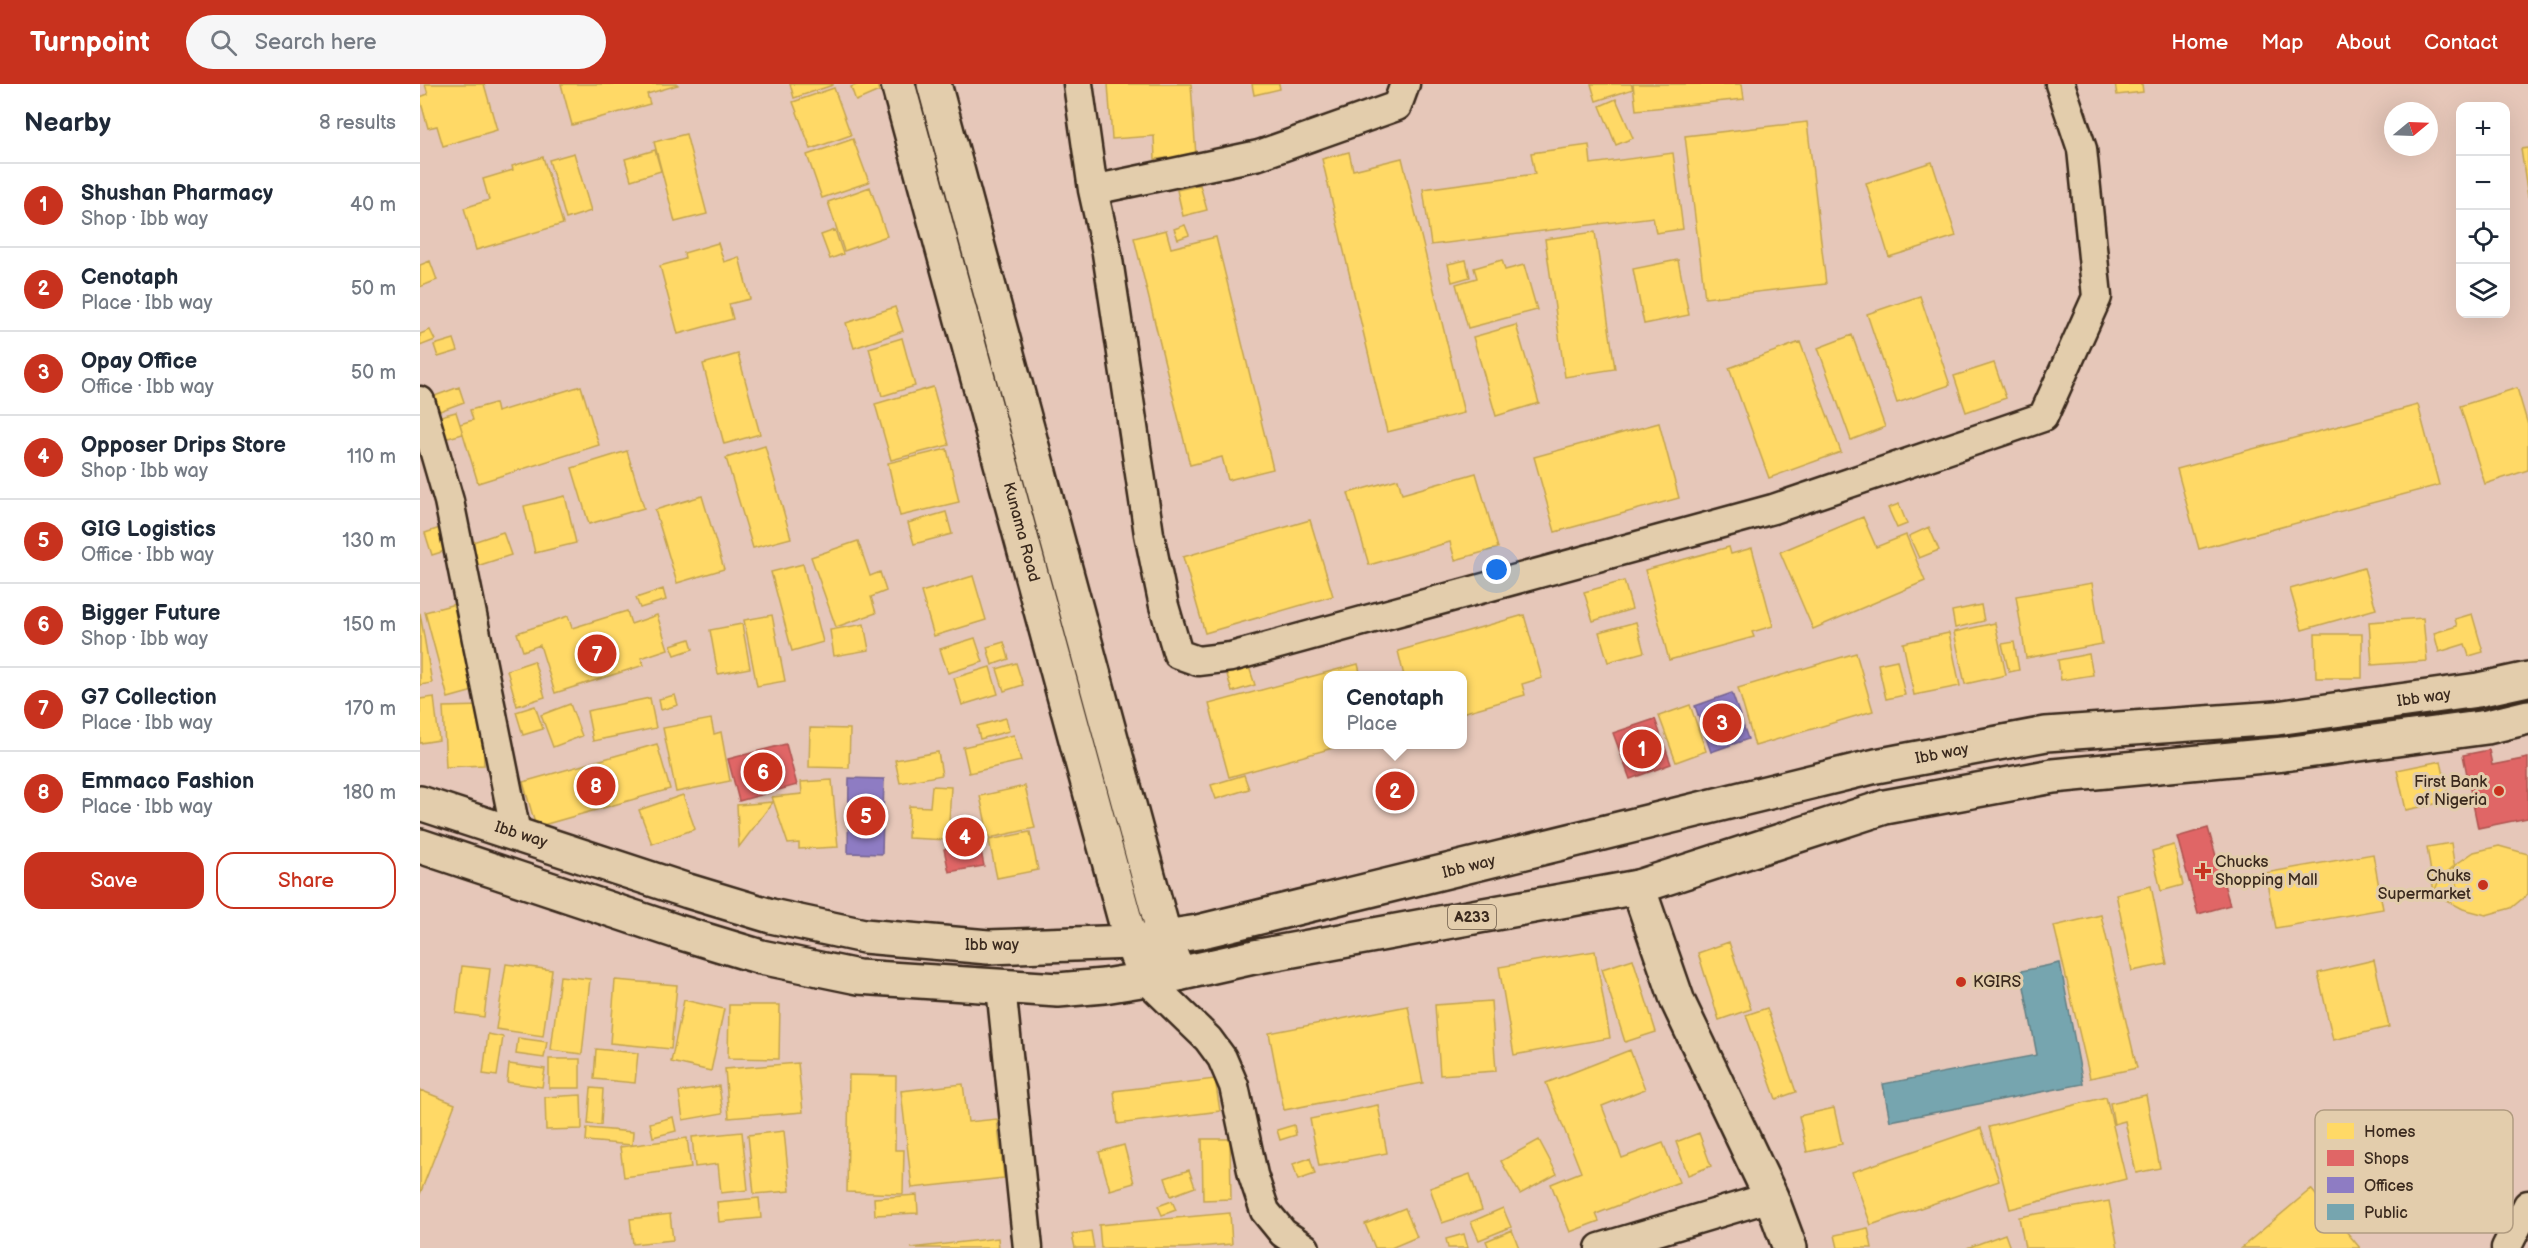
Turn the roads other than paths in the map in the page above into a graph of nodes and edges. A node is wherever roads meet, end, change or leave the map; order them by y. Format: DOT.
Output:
graph roads {
  1 [pos="898,84"];
  2 [pos="934,84"];
  3 [pos="1078,84"];
  4 [pos="1404,84"];
  5 [pos="2060,84"];
  6 [pos="1093,190"];
  7 [pos="420,401"];
  8 [pos="2528,679"];
  9 [pos="2528,717"];
  10 [pos="420,803"];
  11 [pos="516,833"];
  12 [pos="420,846"];
  13 [pos="1638,887"];
  14 [pos="1165,938"];
  15 [pos="1131,942"];
  16 [pos="1178,974"];
  17 [pos="1146,979"];
  18 [pos="1001,987"];
  19 [pos="1208,1039"];
  20 [pos="1771,1197"];
  21 [pos="2528,1205"];
  22 [pos="1028,1248"];
  23 [pos="1305,1248"];
  24 [pos="1600,1248"];
  25 [pos="1790,1248"];
  26 [pos="2506,1248"];
  1 -- 15 [label="main road, Kunama Road"];
  2 -- 14 [label="main road, Kunama Road"];
  3 -- 6 [label="street"];
  4 -- 6 [label="street"];
  5 -- 6 [label="street"];
  7 -- 11 [label="street"];
  8 -- 14 [label="main road, Ibb way"];
  9 -- 13 [label="main road, A233"];
  10 -- 11 [label="main road, Ibb way"];
  11 -- 15 [label="main road, Ibb way"];
  12 -- 18 [label="main road, A233"];
  13 -- 16 [label="main road, A233"];
  13 -- 20 [label="main road"];
  14 -- 15 [label="main road, Ibb way"];
  14 -- 16 [label="main road, Kunama Road"];
  15 -- 17 [label="main road, Kunama Road"];
  16 -- 17 [label="main road, A233"];
  16 -- 19 [label="street"];
  17 -- 18 [label="main road, A233"];
  17 -- 19 [label="street"];
  18 -- 22 [label="street"];
  19 -- 23 [label="street"];
  20 -- 24 [label="street"];
  20 -- 25 [label="main road"];
  21 -- 26 [label="street"];
}
